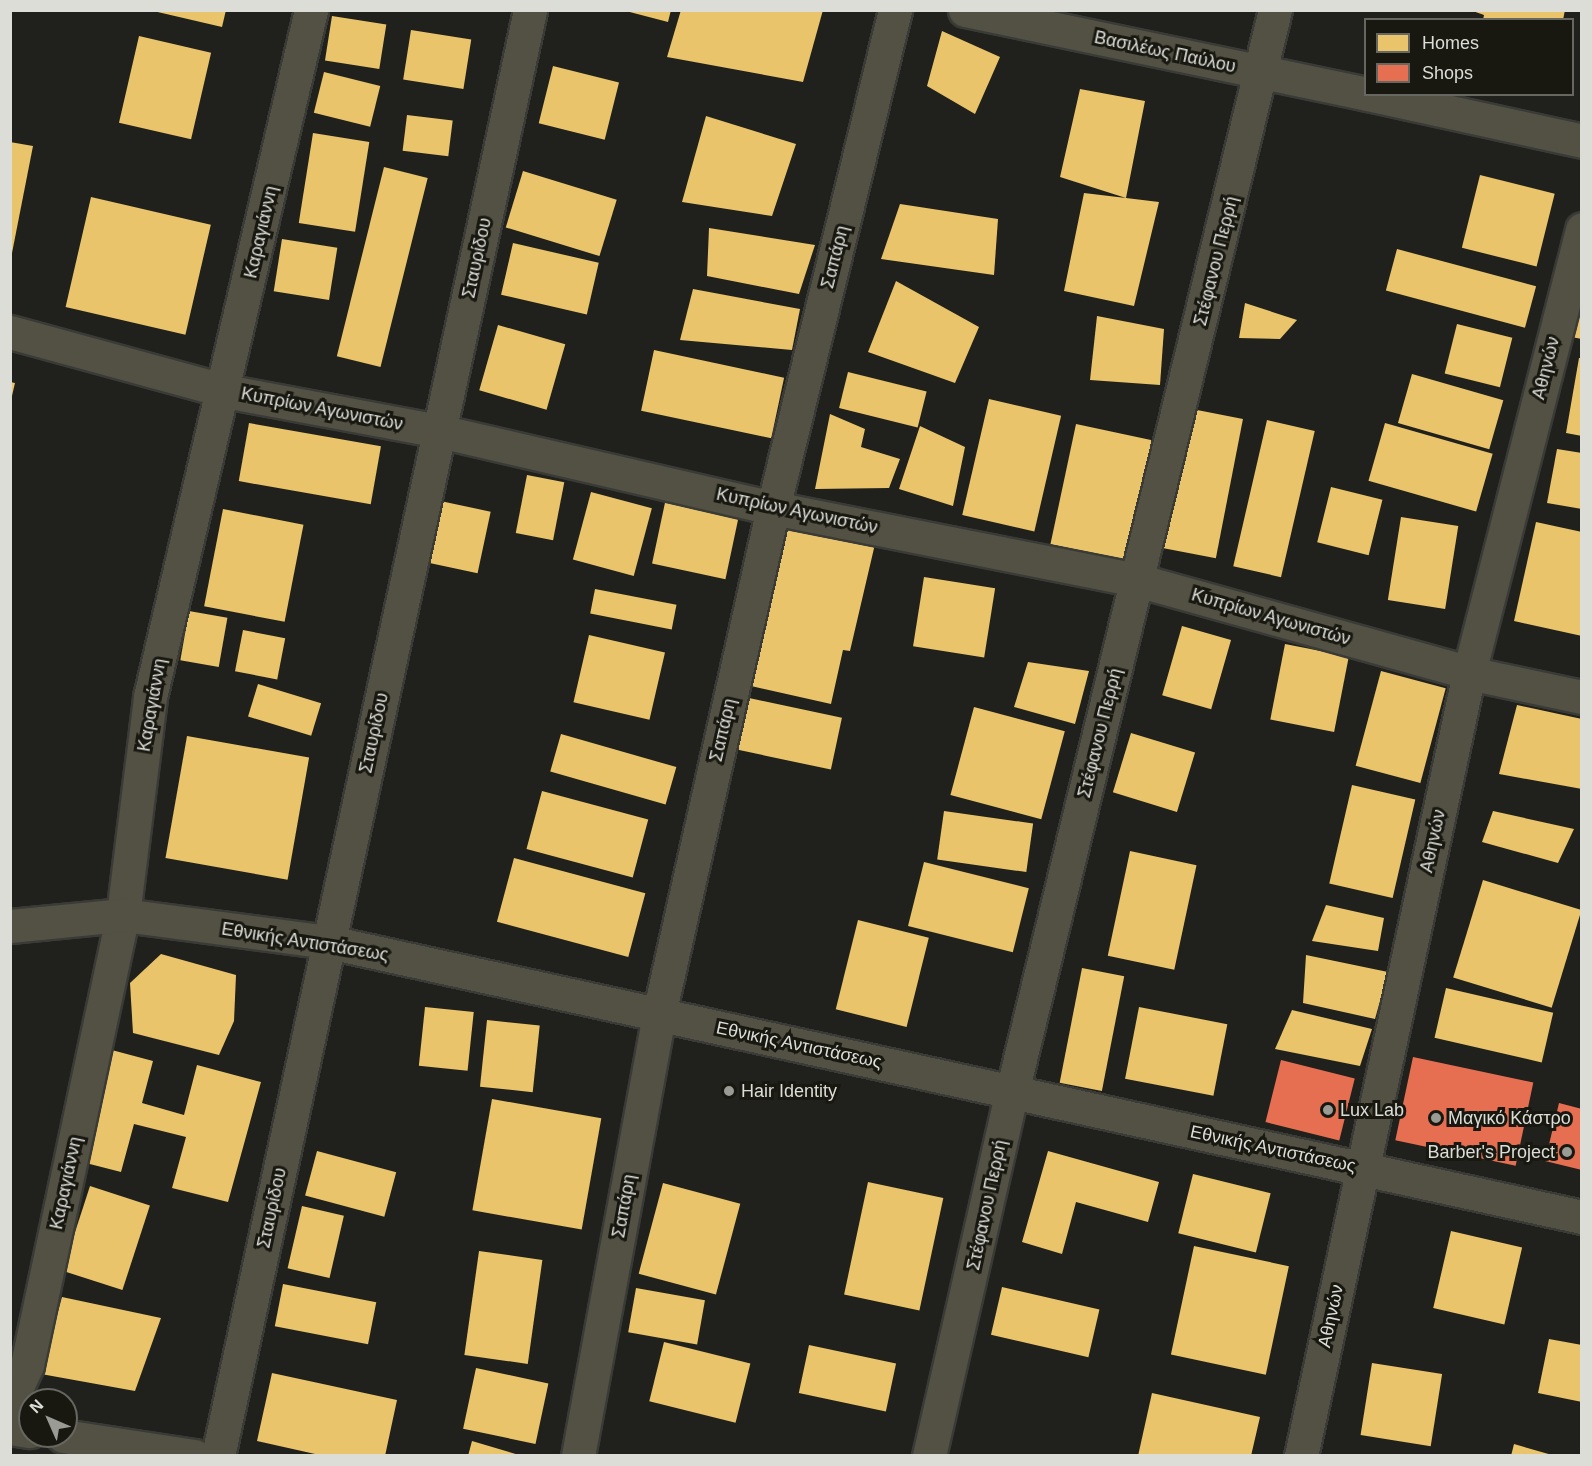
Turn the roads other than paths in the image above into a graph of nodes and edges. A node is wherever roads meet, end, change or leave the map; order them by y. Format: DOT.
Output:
graph roads {
  1 [pos="311,10"];
  2 [pos="530,10"];
  3 [pos="895,10"];
  4 [pos="965,10"];
  5 [pos="1275,10"];
  6 [pos="1262,72"];
  7 [pos="1364,94"];
  8 [pos="1375,96"];
  9 [pos="1581,141"];
  10 [pos="1581,229"];
  11 [pos="10,332"];
  12 [pos="225,391"];
  13 [pos="439,431"];
  14 [pos="773,508"];
  15 [pos="1137,580"];
  16 [pos="1469,673"];
  17 [pos="1581,697"];
  18 [pos="123,915"];
  19 [pos="10,926"];
  20 [pos="329,942"];
  21 [pos="658,1014"];
  22 [pos="1012,1092"];
  23 [pos="1363,1169"];
  24 [pos="1581,1217"];
  25 [pos="10,1402"];
  26 [pos="78,1438"];
  27 [pos="194,1455"];
  28 [pos="218,1455"];
  29 [pos="578,1455"];
  30 [pos="929,1455"];
  31 [pos="1301,1455"];
  1 -- 12 [label="street, Καραγιάννη"];
  2 -- 13 [label="street, Σταυρίδου"];
  3 -- 14 [label="street, Σαπάρη"];
  4 -- 6 [label="street, Βασιλέως Παύλου"];
  5 -- 6 [label="street, Στέφανου Περρή"];
  6 -- 7 [label="street, Βασιλέως Παύλου"];
  6 -- 15 [label="street, Στέφανου Περρή"];
  8 -- 9 [label="street, Βασιλέως Παύλου"];
  10 -- 16 [label="street, Αθηνών"];
  11 -- 12 [label="street, Κυπρίων Αγωνιστών"];
  12 -- 13 [label="street, Κυπρίων Αγωνιστών"];
  12 -- 18 [label="street, Καραγιάννη"];
  13 -- 14 [label="street, Κυπρίων Αγωνιστών"];
  13 -- 20 [label="street, Σταυρίδου"];
  14 -- 15 [label="street, Κυπρίων Αγωνιστών"];
  14 -- 21 [label="street, Σαπάρη"];
  15 -- 16 [label="street, Κυπρίων Αγωνιστών"];
  15 -- 22 [label="street, Στέφανου Περρή"];
  16 -- 17 [label="street, Κυπρίων Αγωνιστών"];
  16 -- 23 [label="street, Αθηνών"];
  18 -- 19 [label="street, Εθνικής Αντιστάσεως"];
  18 -- 20 [label="street, Εθνικής Αντιστάσεως"];
  18 -- 25 [label="street, Καραγιάννη"];
  20 -- 21 [label="street, Εθνικής Αντιστάσεως"];
  20 -- 28 [label="street, Σταυρίδου"];
  21 -- 22 [label="street, Εθνικής Αντιστάσεως"];
  21 -- 29 [label="street, Σαπάρη"];
  22 -- 23 [label="street, Εθνικής Αντιστάσεως"];
  22 -- 30 [label="street, Στέφανου Περρή"];
  23 -- 24 [label="street, Εθνικής Αντιστάσεως"];
  23 -- 31 [label="street, Αθηνών"];
  26 -- 27 [label="street"];
}
